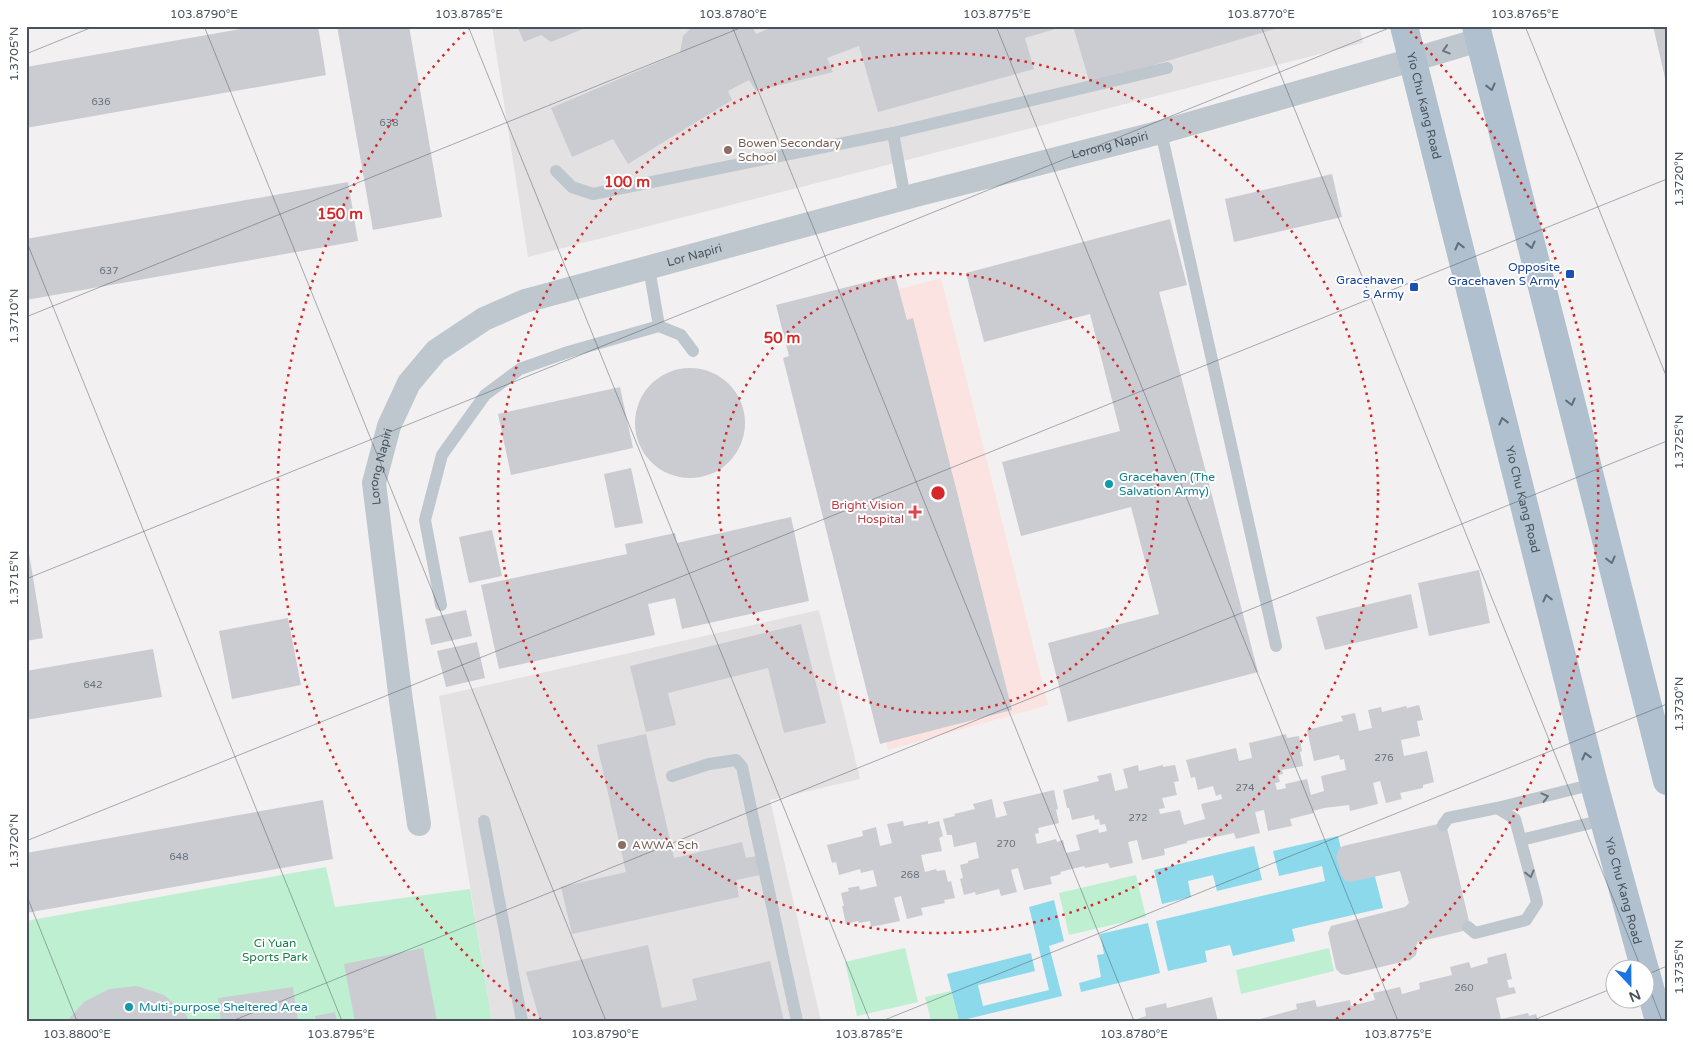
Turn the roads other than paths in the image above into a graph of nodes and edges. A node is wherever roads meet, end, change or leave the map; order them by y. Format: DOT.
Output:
graph roads {
  1 [pos="1404,26"];
  2 [pos="1477,33"];
  3 [pos="1412,60"];
  4 [pos="1167,68"];
  5 [pos="1161,132"];
  6 [pos="893,133"];
  7 [pos="556,171"];
  8 [pos="905,198"];
  9 [pos="740,243"];
  10 [pos="649,268"];
  11 [pos="659,326"];
  12 [pos="693,351"];
  13 [pos="441,604"];
  14 [pos="1276,646"];
  15 [pos="672,776"];
  16 [pos="1667,781"];
  17 [pos="1594,784"];
  18 [pos="1497,808"];
  19 [pos="1603,820"];
  20 [pos="484,821"];
  21 [pos="419,824"];
  22 [pos="1443,825"];
  23 [pos="1521,840"];
  24 [pos="1468,927"];
  25 [pos="1642,960"];
  26 [pos="522,1021"];
  27 [pos="797,1021"];
  1 -- 3 [label="main road, Yio Chu Kang Road"];
  2 -- 3 [label="street, Lorong Napiri, one-way"];
  2 -- 16 [label="main road, one-way"];
  3 -- 5 [label="street, Lorong Napiri"];
  17 -- 3 [label="main road, Yio Chu Kang Road, one-way"];
  4 -- 6 [label="lane"];
  5 -- 8 [label="street, Lorong Napiri"];
  5 -- 14 [label="lane"];
  6 -- 7 [label="lane"];
  6 -- 8 [label="lane"];
  8 -- 9 [label="street, Lorong Napiri"];
  9 -- 10 [label="street, Lor Napiri"];
  10 -- 11 [label="lane"];
  10 -- 21 [label="street, Lorong Napiri"];
  11 -- 12 [label="lane"];
  11 -- 13 [label="lane"];
  15 -- 27 [label="lane"];
  18 -- 17 [label="lane, one-way"];
  17 -- 19 [label="main road, Yio Chu Kang Road"];
  18 -- 22 [label="lane"];
  18 -- 23 [label="lane"];
  19 -- 23 [label="lane"];
  19 -- 25 [label="main road, Yio Chu Kang Road"];
  20 -- 26 [label="lane"];
  23 -- 24 [label="lane, one-way"];
}
